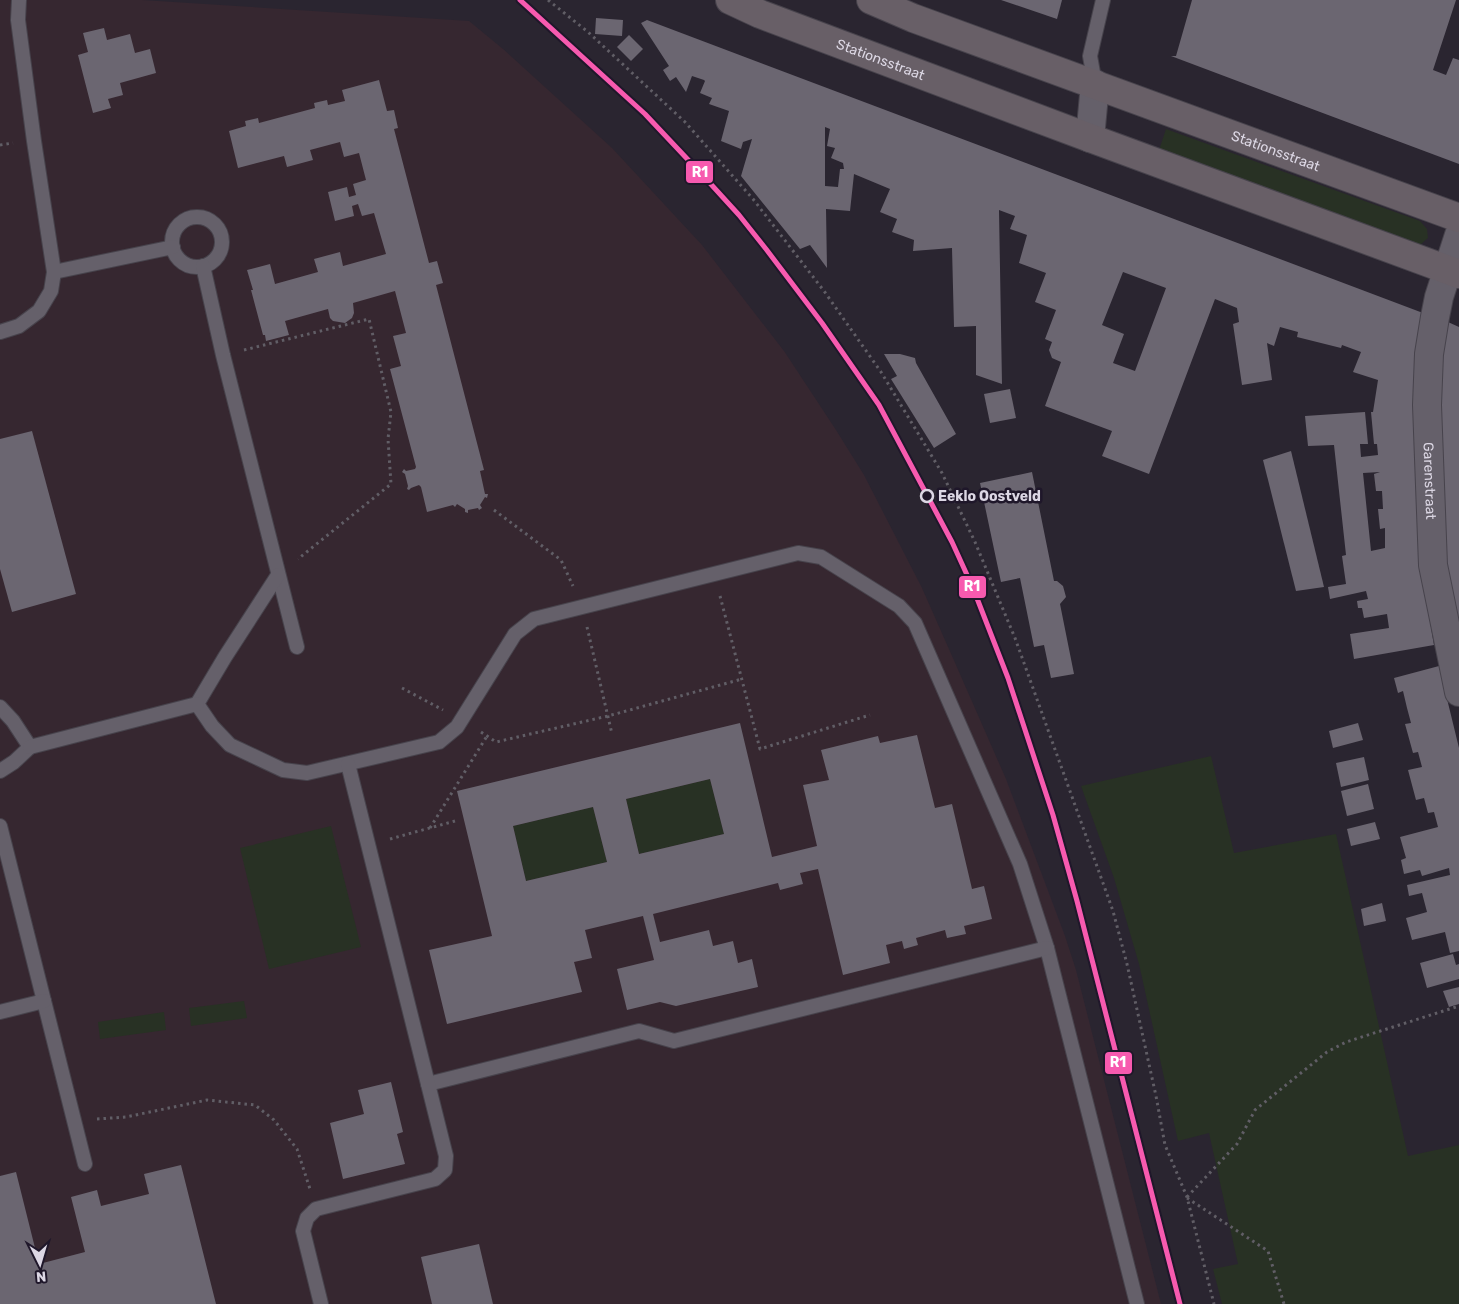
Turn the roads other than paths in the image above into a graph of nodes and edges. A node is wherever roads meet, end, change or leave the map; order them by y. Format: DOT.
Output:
graph roads {
  1 [pos="19,0"];
  2 [pos="730,0"];
  3 [pos="872,0"];
  4 [pos="1104,0"];
  5 [pos="1094,84"];
  6 [pos="1090,138"];
  7 [pos="1459,218"];
  8 [pos="1459,235"];
  9 [pos="173,247"];
  10 [pos="203,266"];
  11 [pos="54,272"];
  12 [pos="1453,272"];
  13 [pos="0,332"];
  14 [pos="278,575"];
  15 [pos="297,647"];
  16 [pos="1459,692"];
  17 [pos="197,704"];
  18 [pos="0,707"];
  19 [pos="30,747"];
  20 [pos="348,764"];
  21 [pos="0,771"];
  22 [pos="0,826"];
  23 [pos="1047,948"];
  24 [pos="44,1001"];
  25 [pos="0,1012"];
  26 [pos="428,1084"];
  27 [pos="85,1164"];
  28 [pos="321,1304"];
  29 [pos="1137,1304"];
  1 -- 11 [label="lane"];
  2 -- 6 [label="main road, Stationsstraat"];
  3 -- 5 [label="main road, Stationsstraat"];
  4 -- 5 [label="lane"];
  5 -- 6 [label="street"];
  5 -- 7 [label="main road, Stationsstraat"];
  6 -- 12 [label="main road, Stationsstraat"];
  8 -- 12 [label="street"];
  9 -- 10 [label="lane"];
  9 -- 10 [label="lane"];
  9 -- 11 [label="lane"];
  10 -- 14 [label="lane"];
  11 -- 13 [label="lane"];
  12 -- 16 [label="street, Garenstraat"];
  14 -- 15 [label="lane"];
  14 -- 17 [label="lane"];
  17 -- 19 [label="lane"];
  17 -- 20 [label="lane"];
  18 -- 19 [label="lane"];
  19 -- 21 [label="lane"];
  20 -- 23 [label="lane"];
  20 -- 26 [label="lane"];
  22 -- 24 [label="lane"];
  23 -- 26 [label="lane"];
  23 -- 29 [label="lane"];
  24 -- 25 [label="lane"];
  24 -- 27 [label="lane"];
  26 -- 28 [label="lane"];
}
